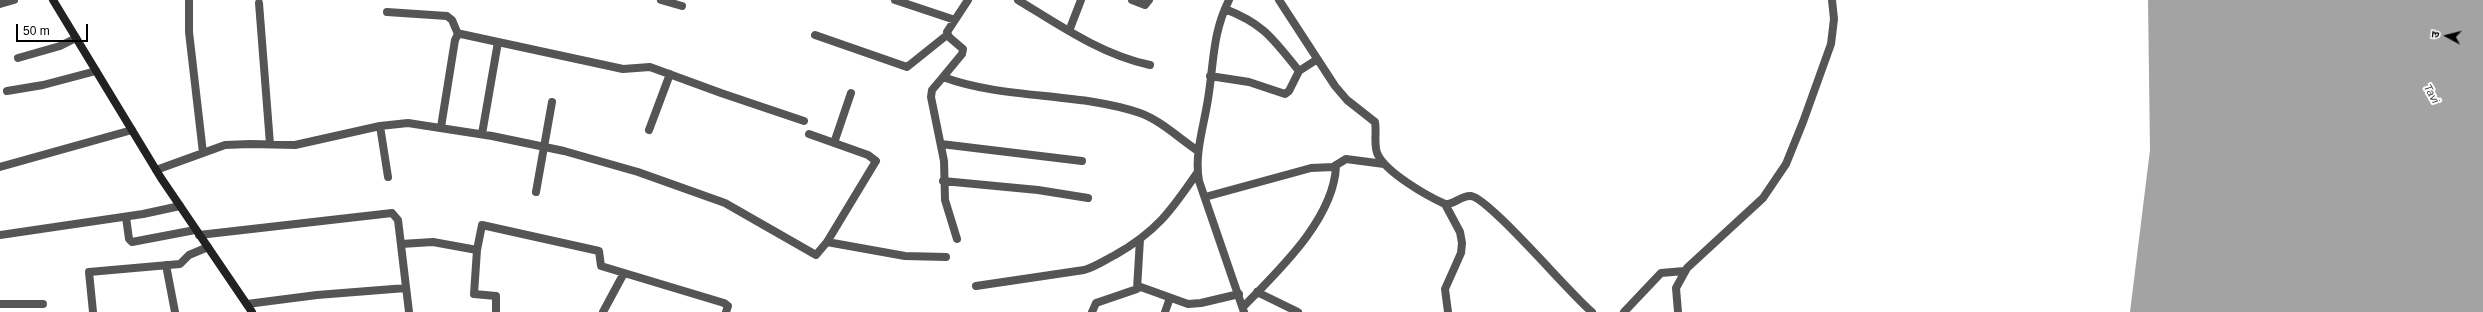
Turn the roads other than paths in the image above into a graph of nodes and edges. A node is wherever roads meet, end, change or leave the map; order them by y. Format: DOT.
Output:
graph roads {
  1 [pos="14,0"];
  2 [pos="53,0"];
  3 [pos="189,0"];
  4 [pos="661,0"];
  5 [pos="895,0"];
  6 [pos="968,0"];
  7 [pos="1018,0"];
  8 [pos="1081,0"];
  9 [pos="1132,0"];
  10 [pos="1149,0"];
  11 [pos="1229,0"];
  12 [pos="1279,0"];
  13 [pos="1832,0"];
  14 [pos="260,3"];
  15 [pos="0,4"];
  16 [pos="682,6"];
  17 [pos="1225,9"];
  18 [pos="387,12"];
  19 [pos="955,20"];
  20 [pos="1069,31"];
  21 [pos="458,34"];
  22 [pos="814,35"];
  23 [pos="947,35"];
  24 [pos="76,38"];
  25 [pos="498,42"];
  26 [pos="18,58"];
  27 [pos="1316,60"];
  28 [pos="1150,65"];
  29 [pos="96,71"];
  30 [pos="1299,71"];
  31 [pos="670,74"];
  32 [pos="1210,76"];
  33 [pos="943,77"];
  34 [pos="7,91"];
  35 [pos="851,92"];
  36 [pos="552,102"];
  37 [pos="804,120"];
  38 [pos="380,126"];
  39 [pos="441,127"];
  40 [pos="132,130"];
  41 [pos="649,130"];
  42 [pos="482,134"];
  43 [pos="809,134"];
  44 [pos="834,143"];
  45 [pos="270,144"];
  46 [pos="941,144"];
  47 [pos="545,147"];
  48 [pos="1198,151"];
  49 [pos="203,153"];
  50 [pos="1082,161"];
  51 [pos="1384,164"];
  52 [pos="1336,166"];
  53 [pos="0,167"];
  54 [pos="162,168"];
  55 [pos="1197,173"];
  56 [pos="388,177"];
  57 [pos="943,181"];
  58 [pos="536,192"];
  59 [pos="1205,197"];
  60 [pos="1088,198"];
  61 [pos="1445,204"];
  62 [pos="180,206"];
  63 [pos="126,217"];
  64 [pos="203,233"];
  65 [pos="0,235"];
  66 [pos="957,239"];
  67 [pos="1140,239"];
  68 [pos="827,242"];
  69 [pos="401,244"];
  70 [pos="208,247"];
  71 [pos="477,250"];
  72 [pos="946,257"];
  73 [pos="166,265"];
  74 [pos="1684,271"];
  75 [pos="624,272"];
  76 [pos="976,286"];
  77 [pos="1138,286"];
  78 [pos="406,288"];
  79 [pos="1257,292"];
  80 [pos="1239,294"];
  81 [pos="1170,298"];
  82 [pos="0,304"];
  83 [pos="43,304"];
  84 [pos="253,306"];
  85 [pos="1244,309"];
  86 [pos="93,312"];
  87 [pos="175,312"];
  88 [pos="409,312"];
  89 [pos="496,312"];
  90 [pos="603,312"];
  91 [pos="726,312"];
  92 [pos="1092,312"];
  93 [pos="1165,312"];
  94 [pos="1298,312"];
  95 [pos="1448,312"];
  96 [pos="1592,312"];
  97 [pos="1624,312"];
  98 [pos="1678,312"];
  1 -- 15 [label="street"];
  2 -- 24 [label="street"];
  3 -- 49 [label="street"];
  4 -- 16 [label="street"];
  5 -- 19 [label="street"];
  6 -- 19 [label="street"];
  7 -- 20 [label="street"];
  8 -- 20 [label="street"];
  9 -- 10 [label="street"];
  11 -- 17 [label="street"];
  12 -- 27 [label="street"];
  13 -- 74 [label="street"];
  14 -- 45 [label="street"];
  17 -- 30 [label="street"];
  17 -- 32 [label="street"];
  18 -- 21 [label="street"];
  19 -- 23 [label="street"];
  20 -- 28 [label="street"];
  21 -- 25 [label="street"];
  21 -- 39 [label="street"];
  22 -- 23 [label="street"];
  23 -- 33 [label="street"];
  24 -- 26 [label="street"];
  24 -- 29 [label="street"];
  25 -- 31 [label="street"];
  25 -- 42 [label="street"];
  27 -- 30 [label="street"];
  27 -- 51 [label="street"];
  29 -- 34 [label="street"];
  29 -- 40 [label="street"];
  30 -- 32 [label="street"];
  31 -- 37 [label="street"];
  31 -- 41 [label="street"];
  32 -- 48 [label="street"];
  33 -- 46 [label="street"];
  33 -- 48 [label="street"];
  35 -- 44 [label="street"];
  36 -- 47 [label="street"];
  38 -- 39 [label="street"];
  38 -- 45 [label="street"];
  38 -- 56 [label="street"];
  39 -- 42 [label="street"];
  40 -- 53 [label="street"];
  40 -- 54 [label="street"];
  42 -- 47 [label="street"];
  43 -- 44 [label="street"];
  44 -- 68 [label="street"];
  45 -- 49 [label="street"];
  46 -- 50 [label="street"];
  46 -- 57 [label="street"];
  47 -- 58 [label="street"];
  47 -- 68 [label="street"];
  48 -- 55 [label="street"];
  49 -- 54 [label="street"];
  51 -- 52 [label="street"];
  51 -- 61 [label="street"];
  52 -- 59 [label="street"];
  52 -- 79 [label="street"];
  54 -- 62 [label="street"];
  55 -- 59 [label="street"];
  55 -- 67 [label="street"];
  57 -- 60 [label="street"];
  57 -- 66 [label="street"];
  59 -- 80 [label="street"];
  61 -- 95 [label="street"];
  61 -- 96 [label="street"];
  62 -- 63 [label="street"];
  62 -- 64 [label="street"];
  63 -- 64 [label="street"];
  63 -- 65 [label="street"];
  64 -- 69 [label="street"];
  64 -- 70 [label="street"];
  67 -- 76 [label="street"];
  67 -- 77 [label="street"];
  68 -- 72 [label="street"];
  69 -- 71 [label="street"];
  69 -- 78 [label="street"];
  70 -- 73 [label="street"];
  70 -- 84 [label="street"];
  71 -- 75 [label="street"];
  71 -- 89 [label="street"];
  73 -- 86 [label="street"];
  73 -- 87 [label="street"];
  74 -- 97 [label="street"];
  74 -- 98 [label="street"];
  75 -- 90 [label="street"];
  75 -- 91 [label="street"];
  77 -- 81 [label="street"];
  77 -- 92 [label="street"];
  78 -- 84 [label="street"];
  78 -- 88 [label="street"];
  79 -- 85 [label="street"];
  79 -- 94 [label="street"];
  80 -- 81 [label="street"];
  80 -- 85 [label="street"];
  81 -- 93 [label="street"];
  82 -- 83 [label="street"];
}
